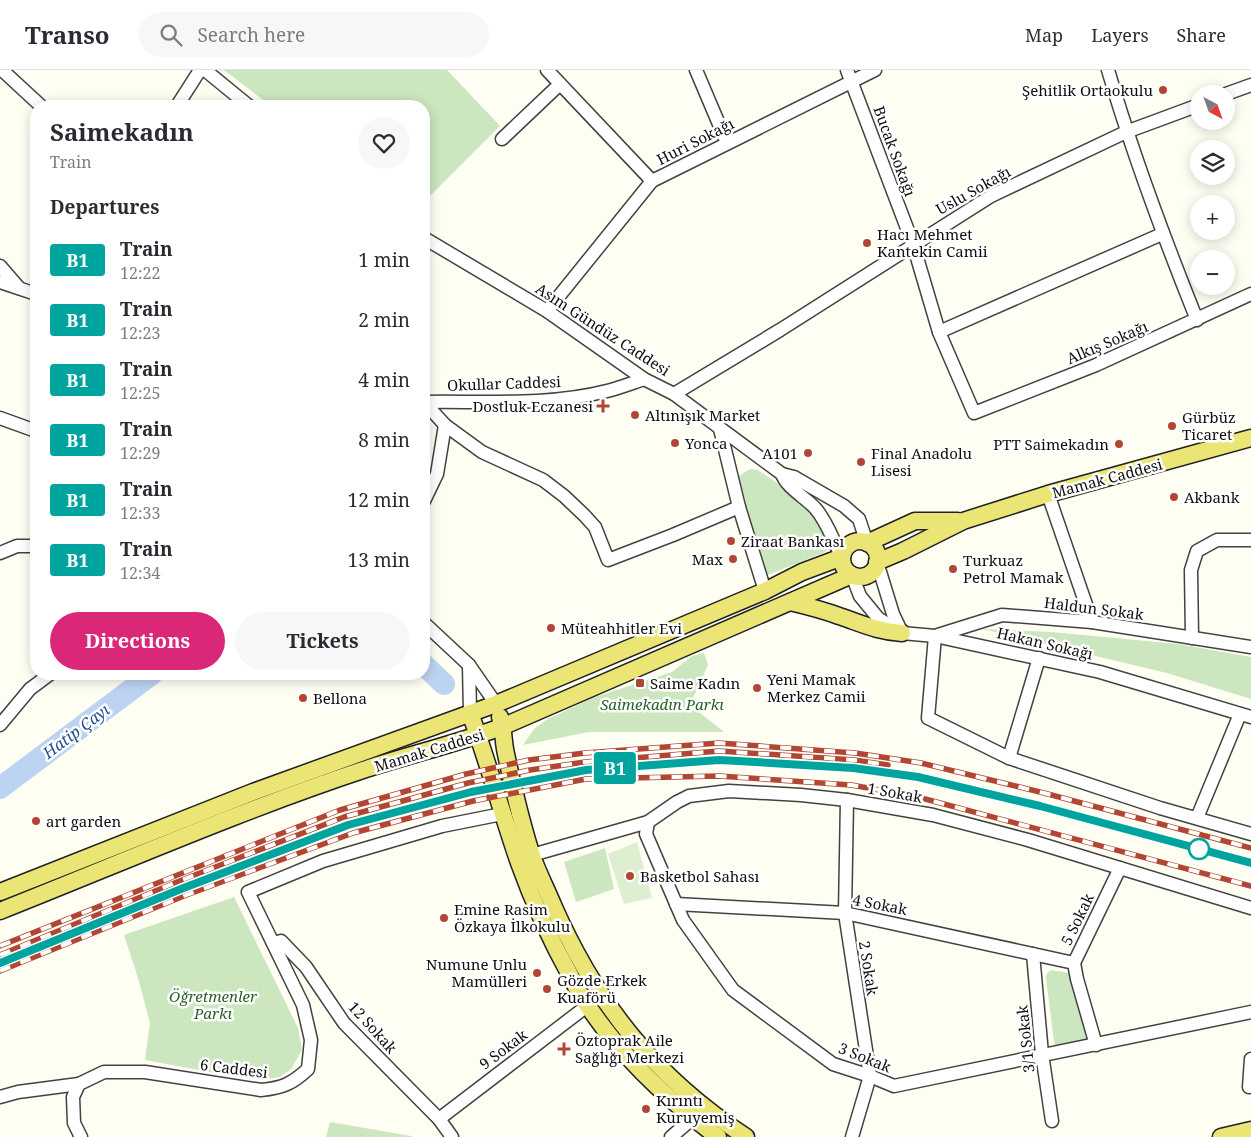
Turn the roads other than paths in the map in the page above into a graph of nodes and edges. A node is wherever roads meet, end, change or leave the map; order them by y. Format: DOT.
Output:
graph roads {
  1 [pos="2,70"];
  2 [pos="200,70"];
  3 [pos="204,70"];
  4 [pos="547,70"];
  5 [pos="696,70"];
  6 [pos="875,70"];
  7 [pos="1108,70"];
  8 [pos="850,75"];
  9 [pos="560,84"];
  10 [pos="1251,85"];
  11 [pos="1235,91"];
  12 [pos="34,100"];
  13 [pos="181,100"];
  14 [pos="242,100"];
  15 [pos="1190,108"];
  16 [pos="1126,132"];
  17 [pos="502,139"];
  18 [pos="727,143"];
  19 [pos="652,181"];
  20 [pos="1162,234"];
  21 [pos="430,242"];
  22 [pos="913,244"];
  23 [pos="0,266"];
  24 [pos="0,282"];
  25 [pos="20,288"];
  26 [pos="30,292"];
  27 [pos="1251,294"];
  28 [pos="547,311"];
  29 [pos="1197,320"];
  30 [pos="938,332"];
  31 [pos="644,379"];
  32 [pos="674,394"];
  33 [pos="430,402"];
  34 [pos="430,409"];
  35 [pos="974,413"];
  36 [pos="0,418"];
  37 [pos="445,425"];
  38 [pos="30,429"];
  39 [pos="720,429"];
  40 [pos="1251,438"];
  41 [pos="782,474"];
  42 [pos="430,489"];
  43 [pos="1048,494"];
  44 [pos="738,506"];
  45 [pos="963,521"];
  46 [pos="1251,540"];
  47 [pos="867,543"];
  48 [pos="30,544"];
  49 [pos="0,553"];
  50 [pos="842,557"];
  51 [pos="877,562"];
  52 [pos="852,575"];
  53 [pos="765,591"];
  54 [pos="790,602"];
  55 [pos="1092,622"];
  56 [pos="430,629"];
  57 [pos="902,633"];
  58 [pos="935,636"];
  59 [pos="1192,638"];
  60 [pos="1251,647"];
  61 [pos="1039,658"];
  62 [pos="469,665"];
  63 [pos="42,680"];
  64 [pos="496,704"];
  65 [pos="470,713"];
  66 [pos="1245,715"];
  67 [pos="0,725"];
  68 [pos="504,726"];
  69 [pos="479,736"];
  70 [pos="1009,758"];
  71 [pos="847,800"];
  72 [pos="502,814"];
  73 [pos="1197,818"];
  74 [pos="648,822"];
  75 [pos="1251,834"];
  76 [pos="532,855"];
  77 [pos="1120,868"];
  78 [pos="0,892"];
  79 [pos="676,904"];
  80 [pos="1251,908"];
  81 [pos="0,911"];
  82 [pos="845,913"];
  83 [pos="273,943"];
  84 [pos="1033,954"];
  85 [pos="1074,963"];
  86 [pos="587,1006"];
  87 [pos="1251,1012"];
  88 [pos="1096,1045"];
  89 [pos="1042,1054"];
  90 [pos="1251,1059"];
  91 [pos="870,1076"];
  92 [pos="79,1084"];
  93 [pos="1249,1087"];
  94 [pos="0,1097"];
  95 [pos="693,1118"];
  96 [pos="439,1119"];
  97 [pos="1052,1121"];
  98 [pos="1251,1130"];
  99 [pos="81,1137"];
  100 [pos="452,1137"];
  101 [pos="672,1137"];
  102 [pos="718,1137"];
  103 [pos="746,1137"];
  104 [pos="852,1137"];
  105 [pos="1221,1137"];
  1 -- 12 [label="street"];
  2 -- 13 [label="street"];
  3 -- 14 [label="street"];
  4 -- 9 [label="street"];
  5 -- 18 [label="street"];
  6 -- 8 [label="street, Huri Sokağı"];
  7 -- 16 [label="street"];
  8 -- 18 [label="street, Huri Sokağı"];
  8 -- 22 [label="street, Bucak Sokağı"];
  9 -- 17 [label="street"];
  9 -- 19 [label="street"];
  10 -- 11 [label="street"];
  15 -- 16 [label="street, Uslu Sokağı"];
  16 -- 20 [label="street"];
  16 -- 22 [label="street, Uslu Sokağı"];
  18 -- 19 [label="street, Huri Sokağı"];
  19 -- 28 [label="street, Huri Sokağı"];
  20 -- 29 [label="street"];
  20 -- 30 [label="street"];
  21 -- 28 [label="street, Asım Gündüz Caddesi"];
  22 -- 30 [label="street, Bucak Sokağı"];
  22 -- 32 [label="street, Uslu Sokağı"];
  23 -- 25 [label="street"];
  24 -- 25 [label="street"];
  25 -- 26 [label="street"];
  27 -- 29 [label="street, Alkış Sokağı"];
  28 -- 31 [label="street, Asım Gündüz Caddesi"];
  29 -- 35 [label="street, Alkış Sokağı"];
  30 -- 35 [label="street, Bucak Sokağı"];
  31 -- 32 [label="street, Asım Gündüz Caddesi"];
  31 -- 33 [label="street, Okullar Caddesi"];
  32 -- 39 [label="street, Asım Gündüz Caddesi"];
  34 -- 37 [label="street"];
  36 -- 38 [label="street"];
  37 -- 42 [label="street"];
  37 -- 44 [label="street"];
  39 -- 41 [label="street, Asım Gündüz Caddesi"];
  39 -- 44 [label="street"];
  40 -- 43 [label="main road, Mamak Caddesi"];
  41 -- 47 [label="street, Asım Gündüz Caddesi"];
  41 -- 50 [label="street, Asım Gündüz Caddesi"];
  43 -- 45 [label="main road, Mamak Caddesi"];
  43 -- 55 [label="street"];
  44 -- 53 [label="street"];
  45 -- 47 [label="main road, Mamak Caddesi"];
  45 -- 51 [label="main road, Mamak Caddesi"];
  46 -- 59 [label="street"];
  47 -- 50 [label="main road"];
  47 -- 51 [label="main road"];
  48 -- 49 [label="street"];
  50 -- 52 [label="main road"];
  50 -- 53 [label="main road, Mamak Caddesi"];
  51 -- 52 [label="main road"];
  51 -- 57 [label="street"];
  52 -- 54 [label="main road, Mamak Caddesi"];
  52 -- 57 [label="street"];
  53 -- 64 [label="main road, Mamak Caddesi"];
  54 -- 57 [label="main road"];
  54 -- 68 [label="main road, Mamak Caddesi"];
  55 -- 58 [label="street, Haldun Sokak"];
  55 -- 59 [label="street, Haldun Sokak"];
  56 -- 62 [label="street"];
  57 -- 58 [label="street, Hakan Sokağı"];
  58 -- 61 [label="street, Hakan Sokağı"];
  58 -- 70 [label="street"];
  59 -- 60 [label="street, Haldun Sokak"];
  61 -- 66 [label="street, Hakan Sokağı"];
  61 -- 70 [label="street"];
  62 -- 64 [label="street"];
  62 -- 65 [label="street"];
  63 -- 67 [label="street"];
  64 -- 65 [label="main road, Mamak Caddesi"];
  64 -- 68 [label="main road"];
  65 -- 69 [label="main road"];
  65 -- 78 [label="main road, Mamak Caddesi"];
  66 -- 73 [label="street"];
  68 -- 69 [label="main road, Mamak Caddesi"];
  68 -- 76 [label="main road"];
  69 -- 72 [label="main road"];
  69 -- 81 [label="main road, Mamak Caddesi"];
  70 -- 73 [label="street"];
  71 -- 74 [label="street, 1 Sokak"];
  71 -- 77 [label="street, 1 Sokak"];
  71 -- 82 [label="street, 2 Sokak"];
  72 -- 83 [label="street, 6 Caddesi"];
  72 -- 86 [label="main road"];
  73 -- 75 [label="street"];
  74 -- 76 [label="street, 1 Sokak"];
  74 -- 79 [label="street, 3 Sokak"];
  76 -- 103 [label="main road"];
  77 -- 80 [label="street, 1 Sokak"];
  77 -- 85 [label="street, 5 Sokak"];
  79 -- 82 [label="street, 4 Sokak"];
  79 -- 91 [label="street, 3 Sokak"];
  82 -- 84 [label="street, 4 Sokak"];
  82 -- 91 [label="street, 2 Sokak"];
  83 -- 92 [label="street, 6 Caddesi"];
  83 -- 96 [label="street, 12 Sokak"];
  84 -- 85 [label="street, 4 Sokak"];
  84 -- 89 [label="street, 3/1 Sokak"];
  85 -- 88 [label="street, 5 Sokak"];
  86 -- 95 [label="main road"];
  86 -- 96 [label="street, 9 Sokak"];
  87 -- 88 [label="street, 3 Sokak"];
  88 -- 89 [label="street, 3 Sokak"];
  89 -- 91 [label="street, 3 Sokak"];
  89 -- 97 [label="street, 3/1 Sokak"];
  90 -- 93 [label="street"];
  91 -- 104 [label="street, 2 Sokak"];
  92 -- 94 [label="street, 6 Caddesi"];
  92 -- 99 [label="street"];
  95 -- 101 [label="street"];
  95 -- 102 [label="main road"];
  96 -- 100 [label="street, 12 Sokak"];
  98 -- 105 [label="main road"];
}
